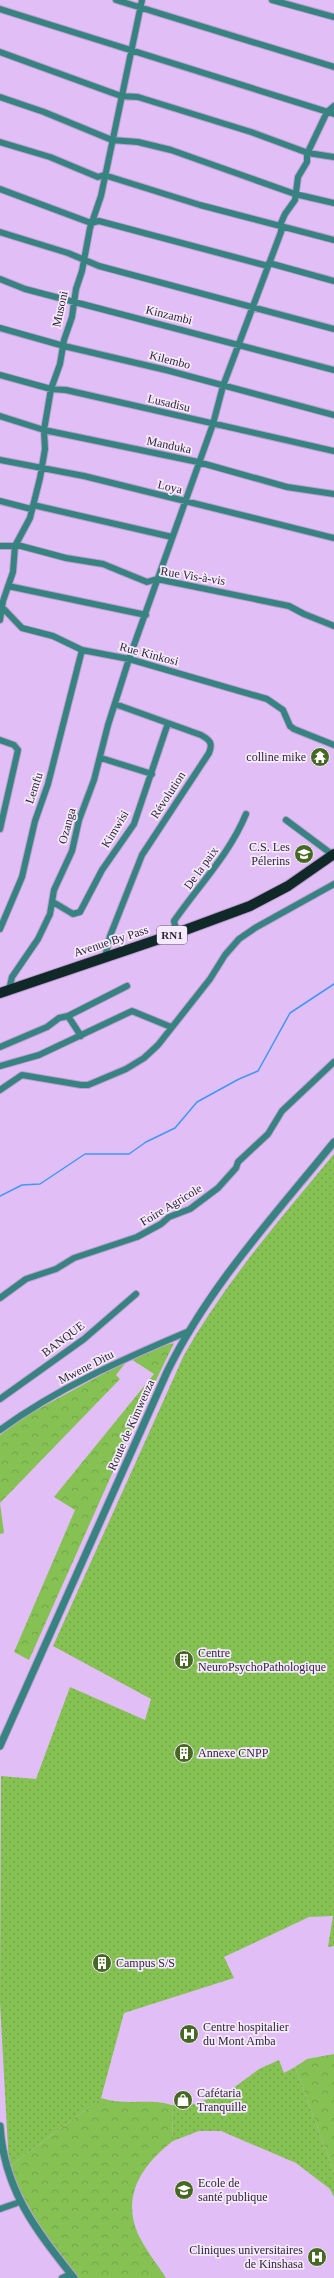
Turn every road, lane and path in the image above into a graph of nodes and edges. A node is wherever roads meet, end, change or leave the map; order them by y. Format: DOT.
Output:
graph roads {
  1 [pos="116,0"];
  2 [pos="142,0"];
  3 [pos="272,0"];
  4 [pos="141,7"];
  5 [pos="0,9"];
  6 [pos="334,17"];
  7 [pos="0,52"];
  8 [pos="131,52"];
  9 [pos="334,67"];
  10 [pos="121,96"];
  11 [pos="0,97"];
  12 [pos="334,106"];
  13 [pos="326,112"];
  14 [pos="334,114"];
  15 [pos="112,140"];
  16 [pos="0,142"];
  17 [pos="308,152"];
  18 [pos="334,157"];
  19 [pos="104,176"];
  20 [pos="0,189"];
  21 [pos="295,194"];
  22 [pos="334,203"];
  23 [pos="91,223"];
  24 [pos="281,228"];
  25 [pos="0,232"];
  26 [pos="334,240"];
  27 [pos="83,259"];
  28 [pos="269,265"];
  29 [pos="0,279"];
  30 [pos="334,281"];
  31 [pos="74,302"];
  32 [pos="252,308"];
  33 [pos="0,328"];
  34 [pos="334,329"];
  35 [pos="239,344"];
  36 [pos="64,346"];
  37 [pos="334,370"];
  38 [pos="0,375"];
  39 [pos="223,386"];
  40 [pos="51,389"];
  41 [pos="334,415"];
  42 [pos="0,416"];
  43 [pos="213,424"];
  44 [pos="44,430"];
  45 [pos="334,451"];
  46 [pos="0,460"];
  47 [pos="198,462"];
  48 [pos="42,470"];
  49 [pos="334,494"];
  50 [pos="0,501"];
  51 [pos="185,502"];
  52 [pos="32,507"];
  53 [pos="172,537"];
  54 [pos="334,538"];
  55 [pos="0,546"];
  56 [pos="15,546"];
  57 [pos="157,579"];
  58 [pos="8,586"];
  59 [pos="1,606"];
  60 [pos="146,615"];
  61 [pos="0,620"];
  62 [pos="334,626"];
  63 [pos="82,650"];
  64 [pos="129,659"];
  65 [pos="115,704"];
  66 [pos="168,723"];
  67 [pos="0,740"];
  68 [pos="334,744"];
  69 [pos="101,758"];
  70 [pos="152,774"];
  71 [pos="246,814"];
  72 [pos="286,820"];
  73 [pos="0,829"];
  74 [pos="333,854"];
  75 [pos="334,884"];
  76 [pos="53,902"];
  77 [pos="0,929"];
  78 [pos="177,933"];
  79 [pos="105,957"];
  80 [pos="128,986"];
  81 [pos="4,991"];
  82 [pos="68,1016"];
  83 [pos="171,1027"];
  84 [pos="81,1036"];
  85 [pos="0,1047"];
  86 [pos="334,1062"];
  87 [pos="0,1066"];
  88 [pos="0,1090"];
  89 [pos="334,1142"];
  90 [pos="136,1294"];
  91 [pos="0,1298"];
  92 [pos="187,1332"];
  93 [pos="0,1399"];
  94 [pos="0,1430"];
  95 [pos="0,1746"];
  96 [pos="0,2126"];
  97 [pos="17,2203"];
  98 [pos="0,2209"];
  99 [pos="72,2276"];
  100 [pos="62,2278"];
  1 -- 4 [label="street"];
  2 -- 4 [label="street, Musoni"];
  3 -- 6 [label="street"];
  4 -- 8 [label="street, Musoni"];
  4 -- 9 [label="street"];
  5 -- 8 [label="street"];
  7 -- 10 [label="street"];
  8 -- 10 [label="street, Musoni"];
  8 -- 13 [label="street"];
  10 -- 15 [label="street, Musoni"];
  10 -- 17 [label="street"];
  11 -- 15 [label="street"];
  12 -- 13 [label="street"];
  13 -- 14 [label="street"];
  13 -- 17 [label="street, Ozanga"];
  15 -- 19 [label="street, Musoni"];
  15 -- 21 [label="street"];
  16 -- 19 [label="street"];
  17 -- 18 [label="street"];
  17 -- 21 [label="street, Ozanga"];
  19 -- 23 [label="street, Musoni"];
  19 -- 24 [label="street"];
  20 -- 23 [label="street"];
  21 -- 22 [label="street"];
  21 -- 24 [label="street, Ozanga"];
  23 -- 27 [label="street, Musoni"];
  23 -- 28 [label="street"];
  24 -- 26 [label="street"];
  24 -- 28 [label="street, Ozanga"];
  25 -- 27 [label="street"];
  27 -- 31 [label="street, Musoni"];
  27 -- 32 [label="street"];
  28 -- 30 [label="street"];
  28 -- 32 [label="street, Ozanga"];
  29 -- 31 [label="street, Kinzambi"];
  31 -- 35 [label="street, Kinzambi"];
  31 -- 36 [label="street, Musoni"];
  32 -- 34 [label="street"];
  32 -- 35 [label="street, Ozanga"];
  33 -- 36 [label="street, Kilembo"];
  35 -- 37 [label="street, Kinzambi"];
  35 -- 39 [label="street, Ozanga"];
  36 -- 39 [label="street, Kilembo"];
  36 -- 40 [label="street, Musoni"];
  38 -- 40 [label="street, Lusadisu"];
  39 -- 41 [label="street, Kilembo"];
  39 -- 43 [label="street, Ozanga"];
  40 -- 43 [label="street, Lusadisu"];
  40 -- 44 [label="street, Musoni"];
  42 -- 44 [label="street, Manduka"];
  43 -- 45 [label="street, Lusadisu"];
  43 -- 47 [label="street, Ozanga"];
  44 -- 47 [label="street, Manduka"];
  44 -- 48 [label="street, Musoni"];
  46 -- 48 [label="street, Loya"];
  47 -- 49 [label="street, Manduka"];
  47 -- 51 [label="street, Ozanga"];
  48 -- 51 [label="street, Loya"];
  48 -- 52 [label="street, Musoni"];
  50 -- 52 [label="street"];
  51 -- 53 [label="street, Ozanga"];
  51 -- 54 [label="street, Loya"];
  52 -- 53 [label="street"];
  52 -- 56 [label="street, Musoni"];
  53 -- 57 [label="street, Ozanga"];
  55 -- 56 [label="street, Rue Vis-à-vis"];
  56 -- 57 [label="street, Rue Vis-à-vis"];
  56 -- 58 [label="street, Musoni"];
  57 -- 60 [label="street, Ozanga"];
  57 -- 62 [label="street, Rue Vis-à-vis"];
  58 -- 59 [label="street, Musoni"];
  58 -- 60 [label="street"];
  59 -- 61 [label="street, Musoni"];
  59 -- 63 [label="street, Rue Kinkosi"];
  60 -- 64 [label="street, Ozanga"];
  63 -- 64 [label="street, Rue Kinkosi"];
  63 -- 77 [label="street, Lemfu"];
  64 -- 65 [label="street, Ozanga"];
  64 -- 68 [label="street, Rue Kinkosi"];
  65 -- 66 [label="street, Révolution"];
  65 -- 69 [label="street, Ozanga"];
  66 -- 70 [label="street, Kimwisi"];
  66 -- 79 [label="street, Révolution"];
  67 -- 73 [label="street"];
  69 -- 70 [label="street"];
  69 -- 76 [label="street, Ozanga"];
  70 -- 76 [label="street, Kimwisi"];
  71 -- 78 [label="street, De la paix"];
  72 -- 74 [label="street"];
  74 -- 78 [label="highway, Avenue By Pass / RN1"];
  75 -- 83 [label="street"];
  76 -- 81 [label="street, Ozanga"];
  78 -- 79 [label="highway, Avenue By Pass / RN1"];
  79 -- 81 [label="highway, Avenue By Pass / RN1"];
  80 -- 82 [label="street"];
  82 -- 84 [label="street"];
  82 -- 85 [label="street"];
  83 -- 84 [label="street"];
  83 -- 88 [label="street"];
  84 -- 87 [label="street"];
  86 -- 91 [label="street, Foire Agricole"];
  89 -- 92 [label="street, Route de Kimwenza"];
  90 -- 93 [label="street, BANQUE"];
  92 -- 94 [label="street, Mwene Ditu"];
  92 -- 95 [label="street, Route de Kimwenza"];
  96 -- 99 [label="street"];
  97 -- 98 [label="street"];
  99 -- 100 [label="street"];
}
